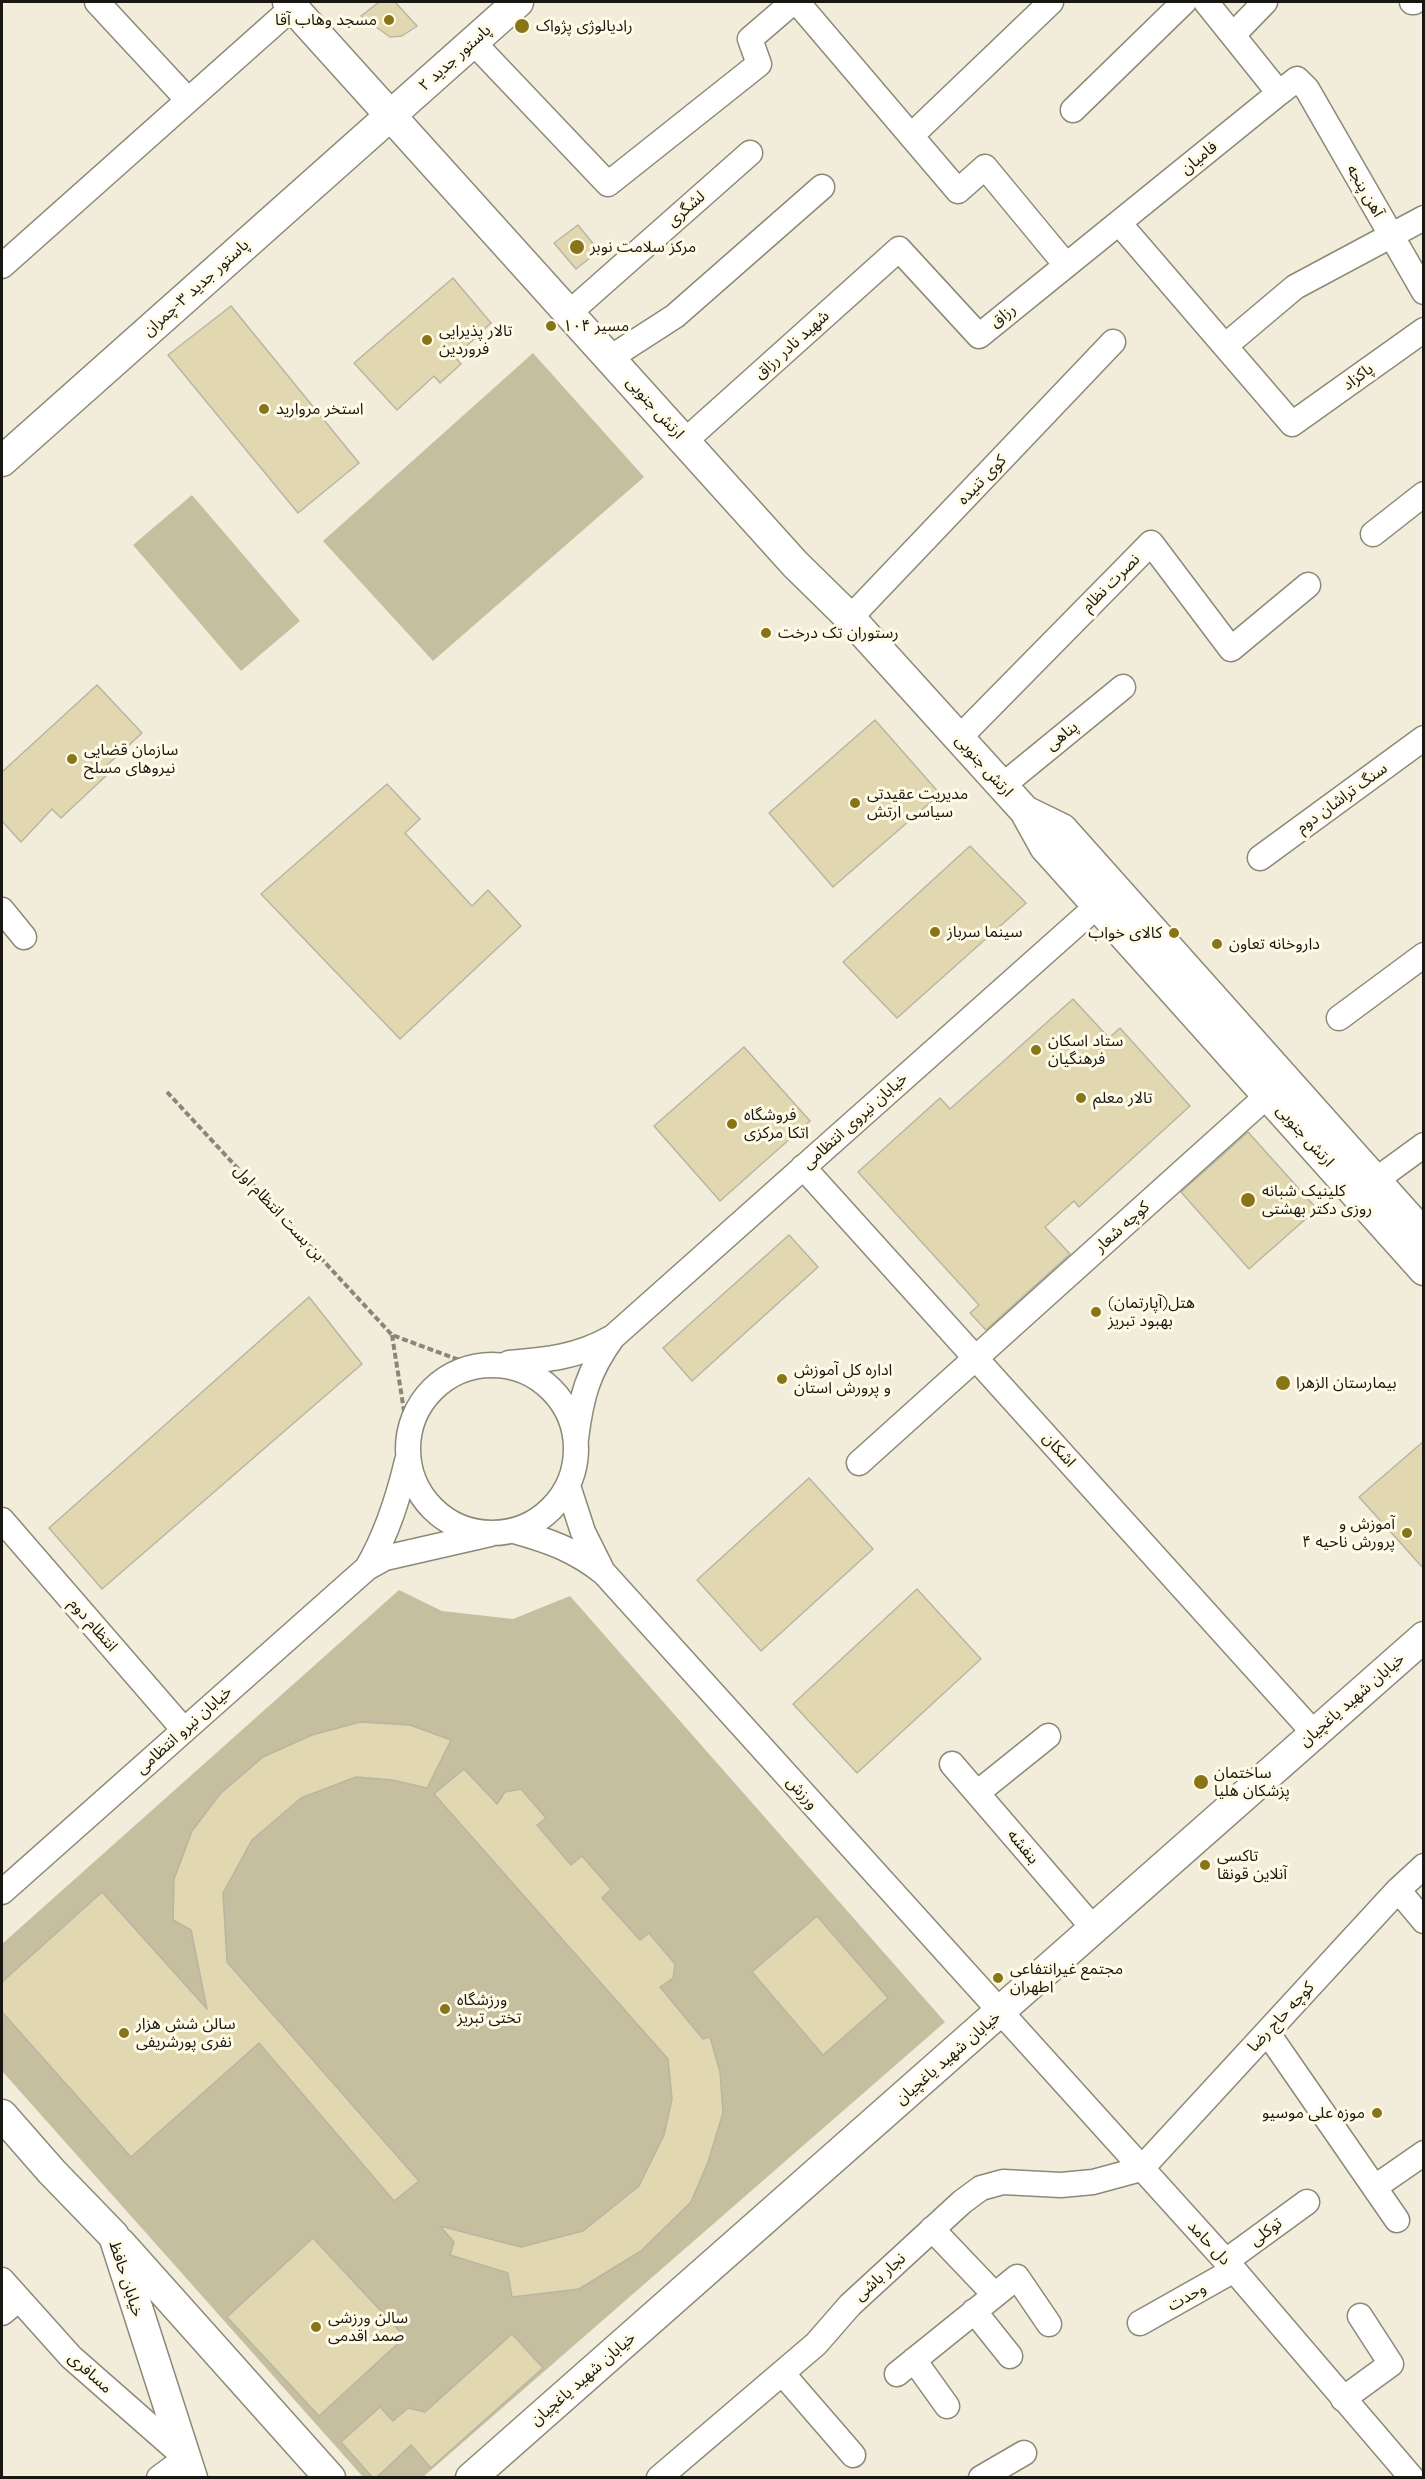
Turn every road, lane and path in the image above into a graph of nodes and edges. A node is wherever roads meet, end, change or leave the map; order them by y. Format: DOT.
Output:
graph roads {
  1 [pos="97,2"];
  2 [pos="518,2"];
  3 [pos="795,2"];
  4 [pos="1051,2"];
  5 [pos="1184,2"];
  6 [pos="1206,2"];
  7 [pos="1265,2"];
  8 [pos="291,4"];
  9 [pos="1234,34"];
  10 [pos="473,42"];
  11 [pos="1308,89"];
  12 [pos="1280,93"];
  13 [pos="188,100"];
  14 [pos="1073,110"];
  15 [pos="391,115"];
  16 [pos="912,135"];
  17 [pos="750,153"];
  18 [pos="822,187"];
  19 [pos="1424,218"];
  20 [pos="1119,223"];
  21 [pos="1391,236"];
  22 [pos="899,249"];
  23 [pos="1066,265"];
  24 [pos="2,266"];
  25 [pos="1424,292"];
  26 [pos="569,313"];
  27 [pos="1424,330"];
  28 [pos="1113,342"];
  29 [pos="1225,346"];
  30 [pos="610,358"];
  31 [pos="685,441"];
  32 [pos="2,460"];
  33 [pos="1424,494"];
  34 [pos="1373,534"];
  35 [pos="1308,585"];
  36 [pos="850,618"];
  37 [pos="1123,687"];
  38 [pos="959,738"];
  39 [pos="1422,740"];
  40 [pos="1002,786"];
  41 [pos="1025,811"];
  42 [pos="1260,858"];
  43 [pos="1097,906"];
  44 [pos="2,910"];
  45 [pos="24,937"];
  46 [pos="1424,955"];
  47 [pos="1339,1018"];
  48 [pos="167,1092"];
  49 [pos="1268,1095"];
  50 [pos="1424,1145"];
  51 [pos="803,1167"];
  52 [pos="1376,1180"];
  53 [pos="1424,1235"];
  54 [pos="1424,1270"];
  55 [pos="392,1335"];
  56 [pos="613,1337"];
  57 [pos="976,1359"];
  58 [pos="486,1366"];
  59 [pos="408,1436"];
  60 [pos="576,1439"];
  61 [pos="407,1460"];
  62 [pos="859,1463"];
  63 [pos="568,1486"];
  64 [pos="2,1520"];
  65 [pos="514,1531"];
  66 [pos="490,1534"];
  67 [pos="367,1568"];
  68 [pos="604,1573"];
  69 [pos="1424,1637"];
  70 [pos="184,1730"];
  71 [pos="1314,1733"];
  72 [pos="1048,1736"];
  73 [pos="952,1764"];
  74 [pos="977,1793"];
  75 [pos="1424,1866"];
  76 [pos="1398,1890"];
  77 [pos="2,1892"];
  78 [pos="1424,1921"];
  79 [pos="1094,1929"];
  80 [pos="1000,2013"];
  81 [pos="1267,2032"];
  82 [pos="2,2115"];
  83 [pos="1424,2153"];
  84 [pos="1141,2169"];
  85 [pos="1375,2187"];
  86 [pos="1307,2202"];
  87 [pos="1396,2220"];
  88 [pos="932,2229"];
  89 [pos="114,2236"];
  90 [pos="1230,2266"];
  91 [pos="2,2280"];
  92 [pos="995,2295"];
  93 [pos="10,2306"];
  94 [pos="974,2311"];
  95 [pos="1360,2316"];
  96 [pos="1140,2323"];
  97 [pos="1048,2324"];
  98 [pos="1010,2356"];
  99 [pos="782,2373"];
  100 [pos="1343,2398"];
  101 [pos="946,2406"];
  102 [pos="1024,2453"];
  103 [pos="853,2455"];
  104 [pos="189,2468"];
  105 [pos="159,2478"];
  106 [pos="330,2478"];
  107 [pos="471,2478"];
  108 [pos="659,2478"];
  109 [pos="981,2478"];
  110 [pos="1412,2478"];
  1 -- 13 [label="street"];
  2 -- 10 [label="main road, پاستور جدید ۲"];
  3 -- 10 [label="street"];
  3 -- 16 [label="street"];
  4 -- 16 [label="street"];
  5 -- 14 [label="street"];
  6 -- 9 [label="street"];
  7 -- 9 [label="street"];
  8 -- 13 [label="street"];
  8 -- 15 [label="main road, ارتش جنوبی"];
  9 -- 12 [label="street"];
  10 -- 15 [label="main road, پاستور جدید ۲"];
  11 -- 12 [label="street, فامیان"];
  11 -- 21 [label="street, آهن پنجه"];
  12 -- 20 [label="street, فامیان"];
  13 -- 24 [label="street"];
  15 -- 26 [label="main road, ارتش جنوبی"];
  15 -- 32 [label="main road, پاستور جدید ۳-چمران"];
  16 -- 23 [label="street"];
  17 -- 26 [label="street, لشگری"];
  18 -- 30 [label="street"];
  19 -- 21 [label="street"];
  20 -- 23 [label="street, رزاق"];
  20 -- 29 [label="street"];
  21 -- 25 [label="street, آهن پنجه"];
  21 -- 29 [label="street"];
  22 -- 23 [label="street, رزاق"];
  22 -- 31 [label="street, شهید نادر رزاق"];
  26 -- 30 [label="main road, ارتش جنوبی"];
  27 -- 29 [label="street, پاکزاد"];
  28 -- 36 [label="street, کوی تنیده"];
  30 -- 31 [label="main road, ارتش جنوبی"];
  31 -- 36 [label="main road, ارتش جنوبی"];
  33 -- 34 [label="street"];
  35 -- 38 [label="street, نصرت نظام"];
  36 -- 38 [label="main road, ارتش جنوبی"];
  37 -- 40 [label="street, پناهی"];
  38 -- 40 [label="main road, ارتش جنوبی"];
  39 -- 42 [label="street, سنگ تراشان دوم"];
  40 -- 41 [label="main road, ارتش جنوبی"];
  41 -- 43 [label="main road, ارتش جنوبی"];
  41 -- 52 [label="main road, ارتش جنوبی"];
  43 -- 49 [label="main road, ارتش جنوبی"];
  43 -- 51 [label="street, خیابان نیروی انتظامی"];
  44 -- 45 [label="street"];
  46 -- 47 [label="street"];
  48 -- 55 [label="path, بن بست انتظام اول"];
  49 -- 54 [label="main road, ارتش جنوبی"];
  49 -- 57 [label="street, کوچه شعار"];
  50 -- 52 [label="street"];
  51 -- 56 [label="street, خیابان نیروی انتظامی"];
  51 -- 57 [label="street, اشکان"];
  52 -- 53 [label="main road, ارتش جنوبی"];
  55 -- 58 [label="path"];
  55 -- 59 [label="path"];
  56 -- 58 [label="street, خیابان نیروی انتظامی"];
  56 -- 60 [label="street, خیابان نیروی انتظامی"];
  57 -- 62 [label="street, کوچه شعار"];
  57 -- 71 [label="street, اشکان"];
  58 -- 59 [label="street"];
  58 -- 60 [label="street"];
  59 -- 61 [label="street"];
  60 -- 63 [label="street"];
  61 -- 66 [label="street"];
  61 -- 67 [label="street, خیابان نیرو انتظامی"];
  63 -- 65 [label="street"];
  63 -- 68 [label="street, ورزش"];
  64 -- 70 [label="street, انتظام دوم"];
  65 -- 66 [label="street"];
  65 -- 68 [label="street, ورزش"];
  66 -- 67 [label="street, خیابان نیرو انتظامی"];
  67 -- 70 [label="street, خیابان نیرو انتظامی"];
  68 -- 80 [label="street, ورزش"];
  69 -- 71 [label="main road, خیابان شهید یاغچیان"];
  70 -- 77 [label="street, خیابان نیرو انتظامی"];
  71 -- 79 [label="main road, خیابان شهید یاغچیان"];
  72 -- 74 [label="street"];
  73 -- 74 [label="street, بنفشه"];
  74 -- 79 [label="street, بنفشه"];
  75 -- 76 [label="street, کوچه حاج رضا"];
  76 -- 78 [label="street"];
  76 -- 81 [label="street, کوچه حاج رضا"];
  79 -- 80 [label="main road, خیابان شهید یاغچیان"];
  80 -- 84 [label="street, دل حامد"];
  80 -- 107 [label="main road, خیابان شهید یاغچیان"];
  81 -- 84 [label="street, کوچه حاج رضا"];
  81 -- 85 [label="street"];
  82 -- 89 [label="main road, خیابان حافظ"];
  83 -- 85 [label="street"];
  84 -- 88 [label="street, نجار باشی"];
  84 -- 90 [label="street, دل حامد"];
  85 -- 87 [label="street"];
  86 -- 90 [label="street, توکلی"];
  88 -- 92 [label="street"];
  88 -- 99 [label="street, نجار باشی"];
  89 -- 104 [label="main road, خیابان حافظ"];
  89 -- 106 [label="main road"];
  90 -- 96 [label="street, وحدت"];
  90 -- 100 [label="street, دل حامد"];
  91 -- 93 [label="street, مسافری"];
  92 -- 94 [label="street"];
  92 -- 97 [label="street"];
  93 -- 104 [label="street, مسافری"];
  94 -- 98 [label="street"];
  94 -- 101 [label="street"];
  95 -- 100 [label="street"];
  99 -- 103 [label="street"];
  99 -- 108 [label="street, نجار باشی"];
  100 -- 110 [label="street, دل حامد"];
  102 -- 109 [label="street"];
  104 -- 105 [label="street"];
}
